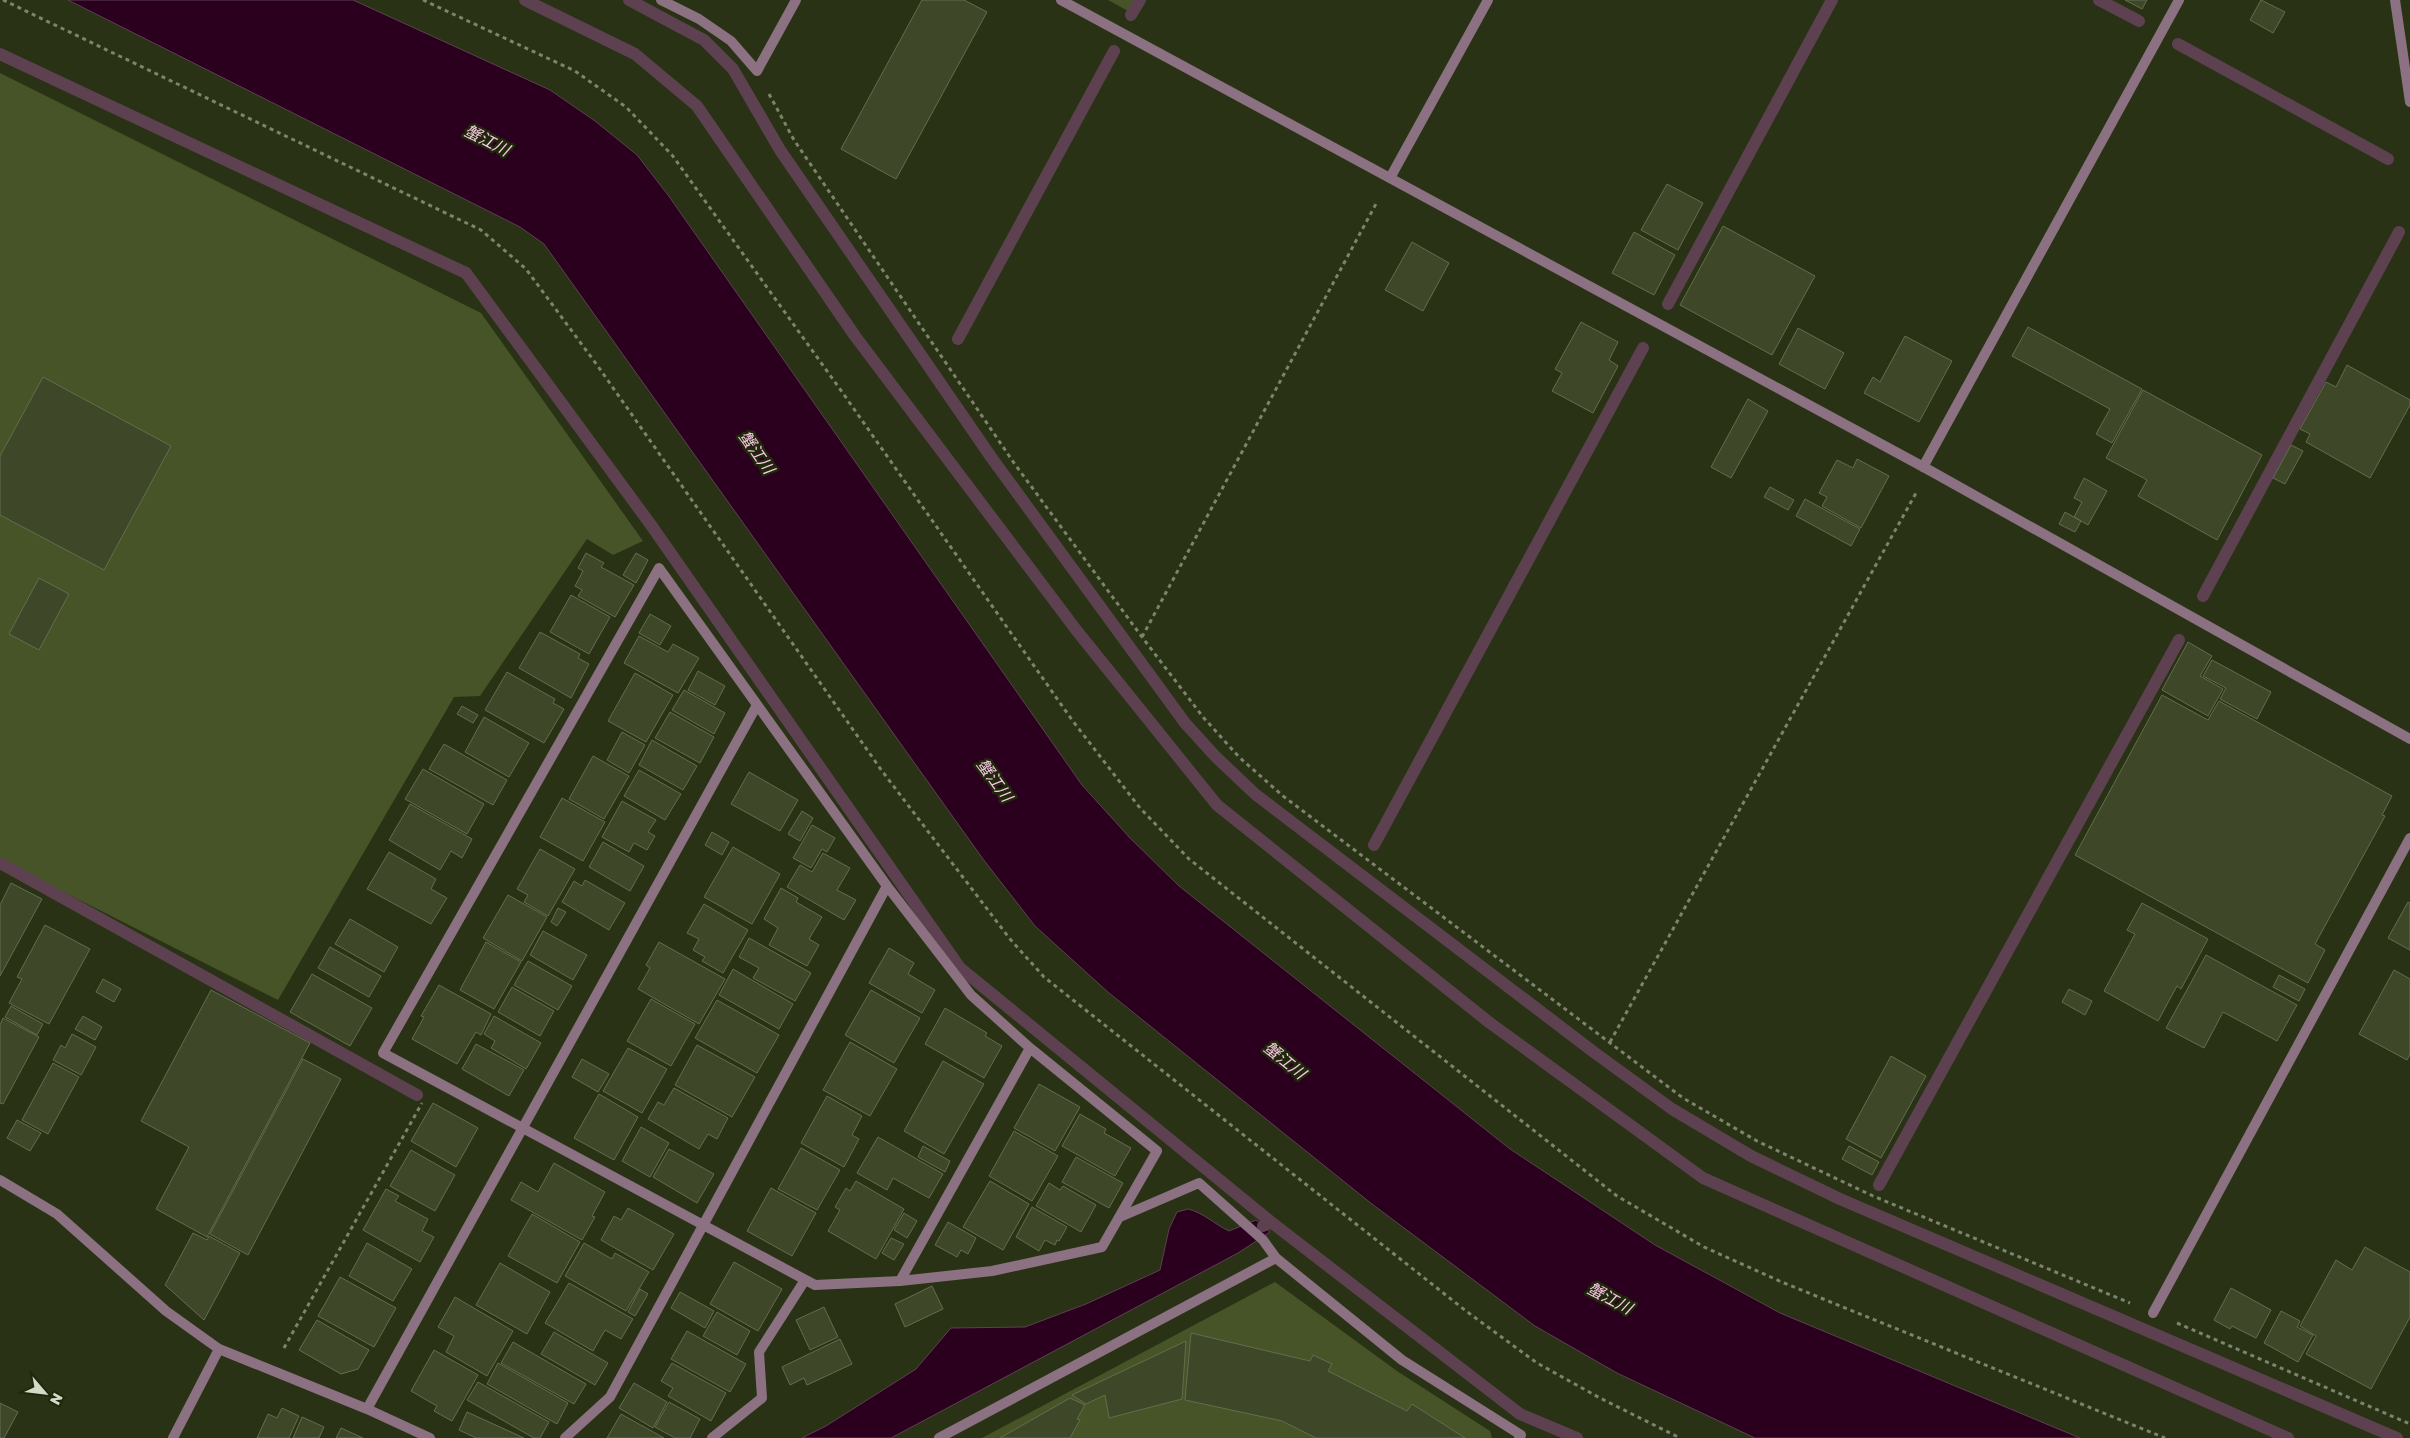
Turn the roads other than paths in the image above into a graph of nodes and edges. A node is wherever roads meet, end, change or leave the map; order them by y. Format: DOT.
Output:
graph roads {
  1 [pos="661,0"];
  2 [pos="796,0"];
  3 [pos="1061,0"];
  4 [pos="1488,0"];
  5 [pos="2178,0"];
  6 [pos="2395,0"];
  7 [pos="2410,102"];
  8 [pos="1390,178"];
  9 [pos="1926,469"];
  10 [pos="757,705"];
  11 [pos="2410,739"];
  12 [pos="2410,838"];
  13 [pos="887,886"];
  14 [pos="1030,1048"];
  15 [pos="522,1128"];
  16 [pos="0,1180"];
  17 [pos="1120,1217"];
  18 [pos="703,1226"];
  19 [pos="1276,1258"];
  20 [pos="805,1280"];
  21 [pos="900,1281"];
  22 [pos="2153,1313"];
  23 [pos="219,1349"];
  24 [pos="367,1409"];
  25 [pos="173,1438"];
  26 [pos="430,1438"];
  27 [pos="566,1438"];
  28 [pos="712,1438"];
  29 [pos="939,1438"];
  30 [pos="1519,1438"];
  1 -- 2 [label="street"];
  3 -- 8 [label="street"];
  4 -- 8 [label="street"];
  5 -- 9 [label="street"];
  6 -- 7 [label="street"];
  8 -- 9 [label="street"];
  9 -- 11 [label="street"];
  10 -- 13 [label="street"];
  10 -- 15 [label="street"];
  10 -- 15 [label="street"];
  12 -- 22 [label="street"];
  13 -- 14 [label="street"];
  13 -- 18 [label="street"];
  14 -- 17 [label="street"];
  14 -- 21 [label="street"];
  15 -- 18 [label="street"];
  15 -- 24 [label="street"];
  16 -- 23 [label="street"];
  17 -- 19 [label="street"];
  17 -- 21 [label="street"];
  18 -- 20 [label="street"];
  18 -- 27 [label="street"];
  19 -- 29 [label="street"];
  19 -- 30 [label="street"];
  20 -- 21 [label="street"];
  20 -- 28 [label="street"];
  23 -- 24 [label="street"];
  23 -- 25 [label="street"];
  24 -- 26 [label="street"];
}
